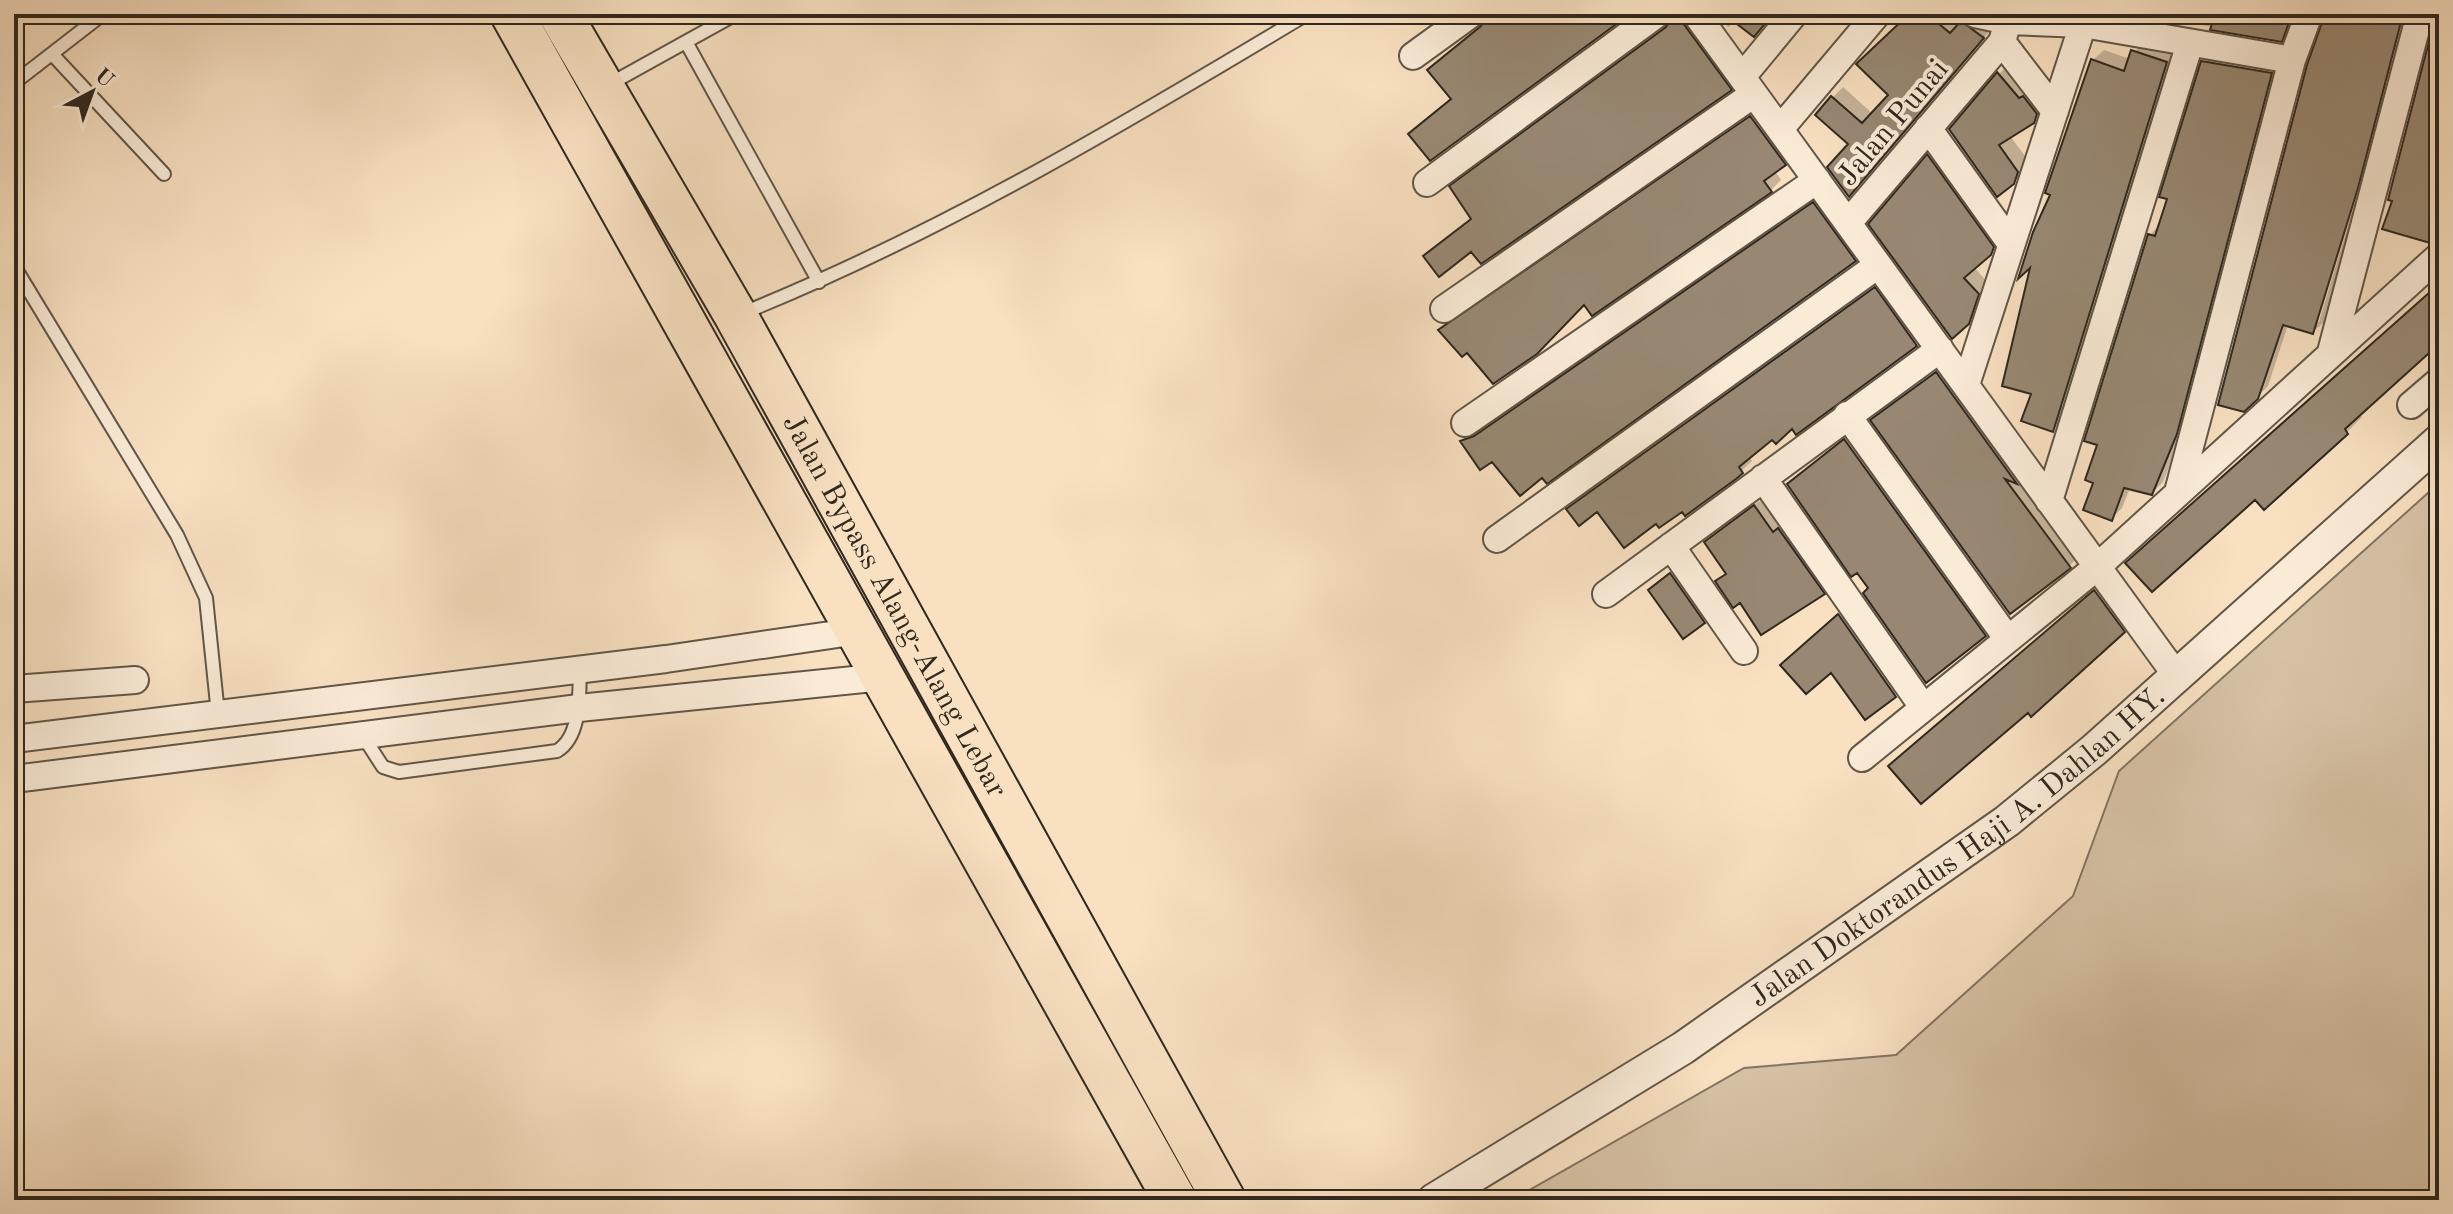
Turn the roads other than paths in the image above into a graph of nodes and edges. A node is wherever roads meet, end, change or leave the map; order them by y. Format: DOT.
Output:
graph roads {
  1 [pos="103,14"];
  2 [pos="512,14"];
  3 [pos="560,14"];
  4 [pos="736,14"];
  5 [pos="1307,14"];
  6 [pos="1471,14"];
  7 [pos="1657,14"];
  8 [pos="1696,14"];
  9 [pos="1794,14"];
  10 [pos="1877,14"];
  11 [pos="1975,14"];
  12 [pos="2309,14"];
  13 [pos="2420,14"];
  14 [pos="2083,24"];
  15 [pos="2005,31"];
  16 [pos="686,42"];
  17 [pos="2190,43"];
  18 [pos="52,54"];
  19 [pos="1413,56"];
  20 [pos="2292,60"];
  21 [pos="14,83"];
  22 [pos="1748,86"];
  23 [pos="602,88"];
  24 [pos="2055,111"];
  25 [pos="1928,128"];
  26 [pos="1780,129"];
  27 [pos="164,174"];
  28 [pos="1817,180"];
  29 [pos="1427,183"];
  30 [pos="1848,223"];
  31 [pos="2011,244"];
  32 [pos="2439,256"];
  33 [pos="1878,265"];
  34 [pos="14,266"];
  35 [pos="819,282"];
  36 [pos="1444,309"];
  37 [pos="736,316"];
  38 [pos="1940,349"];
  39 [pos="2331,352"];
  40 [pos="2439,381"];
  41 [pos="1966,385"];
  42 [pos="2411,405"];
  43 [pos="1847,415"];
  44 [pos="1465,423"];
  45 [pos="2439,441"];
  46 [pos="1763,478"];
  47 [pos="2178,492"];
  48 [pos="2049,501"];
  49 [pos="1497,539"];
  50 [pos="1671,546"];
  51 [pos="2097,567"];
  52 [pos="1606,594"];
  53 [pos="858,631"];
  54 [pos="2007,638"];
  55 [pos="1744,651"];
  56 [pos="580,667"];
  57 [pos="2176,675"];
  58 [pos="883,677"];
  59 [pos="135,680"];
  60 [pos="14,689"];
  61 [pos="1923,707"];
  62 [pos="579,708"];
  63 [pos="218,715"];
  64 [pos="363,736"];
  65 [pos="14,739"];
  66 [pos="1862,758"];
  67 [pos="14,779"];
  68 [pos="1175,1200"];
  69 [pos="1224,1200"];
  70 [pos="1434,1200"];
  1 -- 18 [label="lane"];
  2 -- 53 [label="highway, Jalan Bypass Alang-Alang Lebar"];
  3 -- 23 [label="highway, Jalan Bypass Alang-Alang Lebar"];
  4 -- 16 [label="lane"];
  5 -- 35 [label="lane"];
  6 -- 19 [label="street"];
  7 -- 29 [label="street"];
  8 -- 22 [label="street"];
  9 -- 22 [label="street"];
  10 -- 26 [label="street"];
  11 -- 15 [label="street"];
  12 -- 20 [label="street"];
  13 -- 39 [label="street"];
  14 -- 15 [label="street"];
  14 -- 17 [label="street"];
  14 -- 24 [label="street"];
  15 -- 24 [label="street"];
  15 -- 25 [label="street, Jalan Punai"];
  16 -- 23 [label="lane"];
  16 -- 35 [label="lane"];
  17 -- 20 [label="street"];
  17 -- 48 [label="street"];
  18 -- 21 [label="lane"];
  18 -- 27 [label="lane"];
  20 -- 47 [label="street"];
  22 -- 26 [label="street"];
  22 -- 36 [label="street"];
  23 -- 37 [label="highway, Jalan Bypass Alang-Alang Lebar"];
  24 -- 31 [label="street"];
  25 -- 30 [label="street, Jalan Punai"];
  25 -- 31 [label="street"];
  26 -- 28 [label="street"];
  28 -- 30 [label="street"];
  28 -- 44 [label="street"];
  30 -- 33 [label="street"];
  31 -- 41 [label="street"];
  32 -- 39 [label="street"];
  33 -- 38 [label="street"];
  33 -- 49 [label="street"];
  34 -- 63 [label="lane"];
  35 -- 37 [label="lane"];
  37 -- 69 [label="highway, Jalan Bypass Alang-Alang Lebar"];
  38 -- 41 [label="street"];
  38 -- 43 [label="street"];
  39 -- 47 [label="street"];
  40 -- 42 [label="street"];
  41 -- 48 [label="street"];
  43 -- 46 [label="street"];
  43 -- 54 [label="street"];
  45 -- 57 [label="street, Jalan Doktorandus Haji A. Dahlan HY."];
  46 -- 50 [label="street"];
  46 -- 61 [label="street"];
  47 -- 51 [label="street"];
  48 -- 51 [label="street"];
  50 -- 52 [label="street"];
  50 -- 55 [label="street"];
  51 -- 54 [label="street"];
  51 -- 57 [label="street"];
  53 -- 56 [label="street"];
  53 -- 58 [label="highway, Jalan Bypass Alang-Alang Lebar"];
  54 -- 61 [label="street"];
  56 -- 62 [label="lane"];
  56 -- 63 [label="street"];
  57 -- 70 [label="street, Jalan Doktorandus Haji A. Dahlan HY."];
  58 -- 62 [label="street"];
  58 -- 68 [label="highway, Jalan Bypass Alang-Alang Lebar"];
  59 -- 60 [label="street"];
  61 -- 66 [label="street"];
  62 -- 64 [label="street"];
  62 -- 64 [label="lane"];
  63 -- 65 [label="street"];
  64 -- 67 [label="street"];
}
